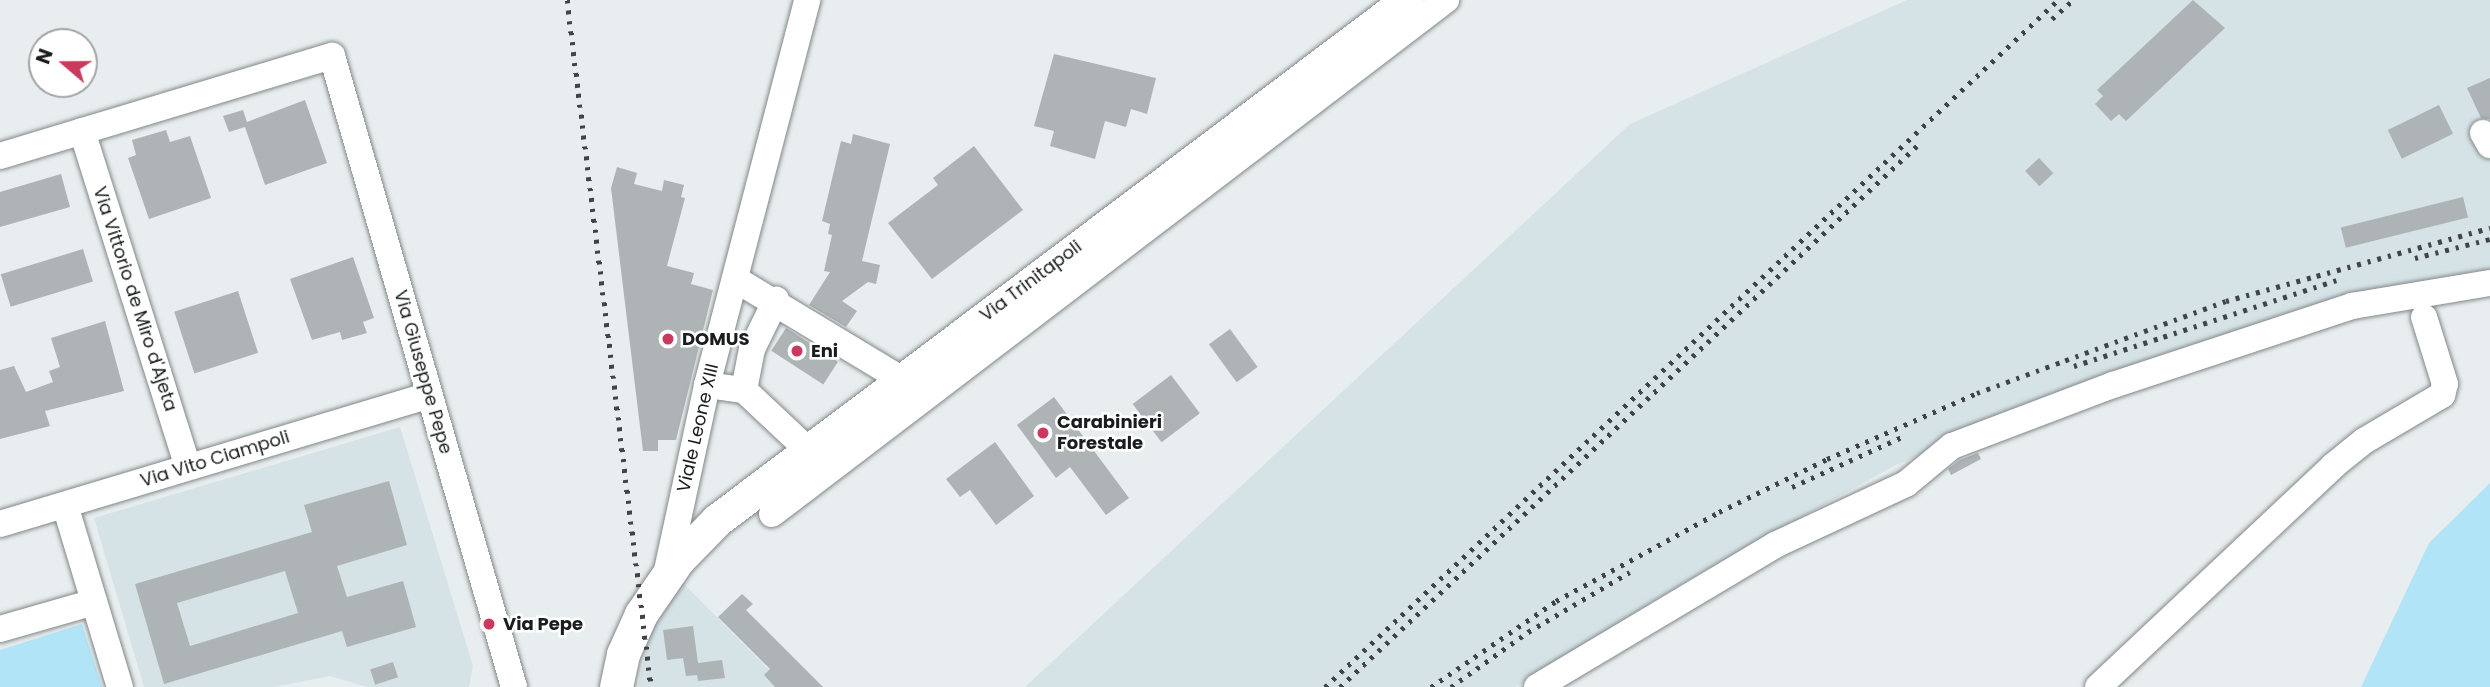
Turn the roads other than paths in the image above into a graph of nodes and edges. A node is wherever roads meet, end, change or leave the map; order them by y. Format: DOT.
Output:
graph roads {
  1 [pos="807,0"];
  2 [pos="1407,0"];
  3 [pos="1446,0"];
  4 [pos="1266,121"];
  5 [pos="82,131"];
  6 [pos="0,156"];
  7 [pos="735,279"];
  8 [pos="2490,283"];
  9 [pos="776,300"];
  10 [pos="2424,317"];
  11 [pos="942,365"];
  12 [pos="901,379"];
  13 [pos="707,385"];
  14 [pos="744,390"];
  15 [pos="429,395"];
  16 [pos="844,441"];
  17 [pos="808,450"];
  18 [pos="188,467"];
  19 [pos="65,505"];
  20 [pos="772,514"];
  21 [pos="0,524"];
  22 [pos="666,575"];
  23 [pos="94,602"];
  24 [pos="0,629"];
  25 [pos="120,687"];
  26 [pos="514,687"];
  27 [pos="616,687"];
  28 [pos="1537,687"];
  29 [pos="2098,687"];
  1 -- 7 [label="street, Viale Leone XIII"];
  2 -- 4 [label="main road, Via Trinitapoli"];
  3 -- 4 [label="street"];
  4 -- 11 [label="main road, Via Trinitapoli"];
  5 -- 6 [label="street"];
  5 -- 15 [label="street, Via Giuseppe Pepe"];
  5 -- 18 [label="street, Via Vittorio de Miro d'Ajeta"];
  7 -- 9 [label="street"];
  7 -- 13 [label="street, Viale Leone XIII"];
  8 -- 28 [label="street"];
  9 -- 12 [label="street"];
  9 -- 14 [label="street"];
  10 -- 29 [label="street"];
  11 -- 12 [label="main road, Via Trinitapoli"];
  11 -- 16 [label="street"];
  12 -- 16 [label="main road, Via Trinitapoli"];
  13 -- 14 [label="street"];
  13 -- 22 [label="street, Viale Leone XIII"];
  14 -- 17 [label="street"];
  15 -- 18 [label="street, Via Vito Ciampoli"];
  15 -- 26 [label="street, Via Giuseppe Pepe"];
  16 -- 17 [label="main road, Via Trinitapoli"];
  16 -- 20 [label="street"];
  17 -- 22 [label="main road, Via Trinitapoli"];
  18 -- 19 [label="street, Via Vito Ciampoli"];
  19 -- 21 [label="street, Via Vito Ciampoli"];
  19 -- 23 [label="street"];
  22 -- 27 [label="main road, Viale Leone XIII"];
  23 -- 24 [label="street"];
  23 -- 25 [label="street"];
}
